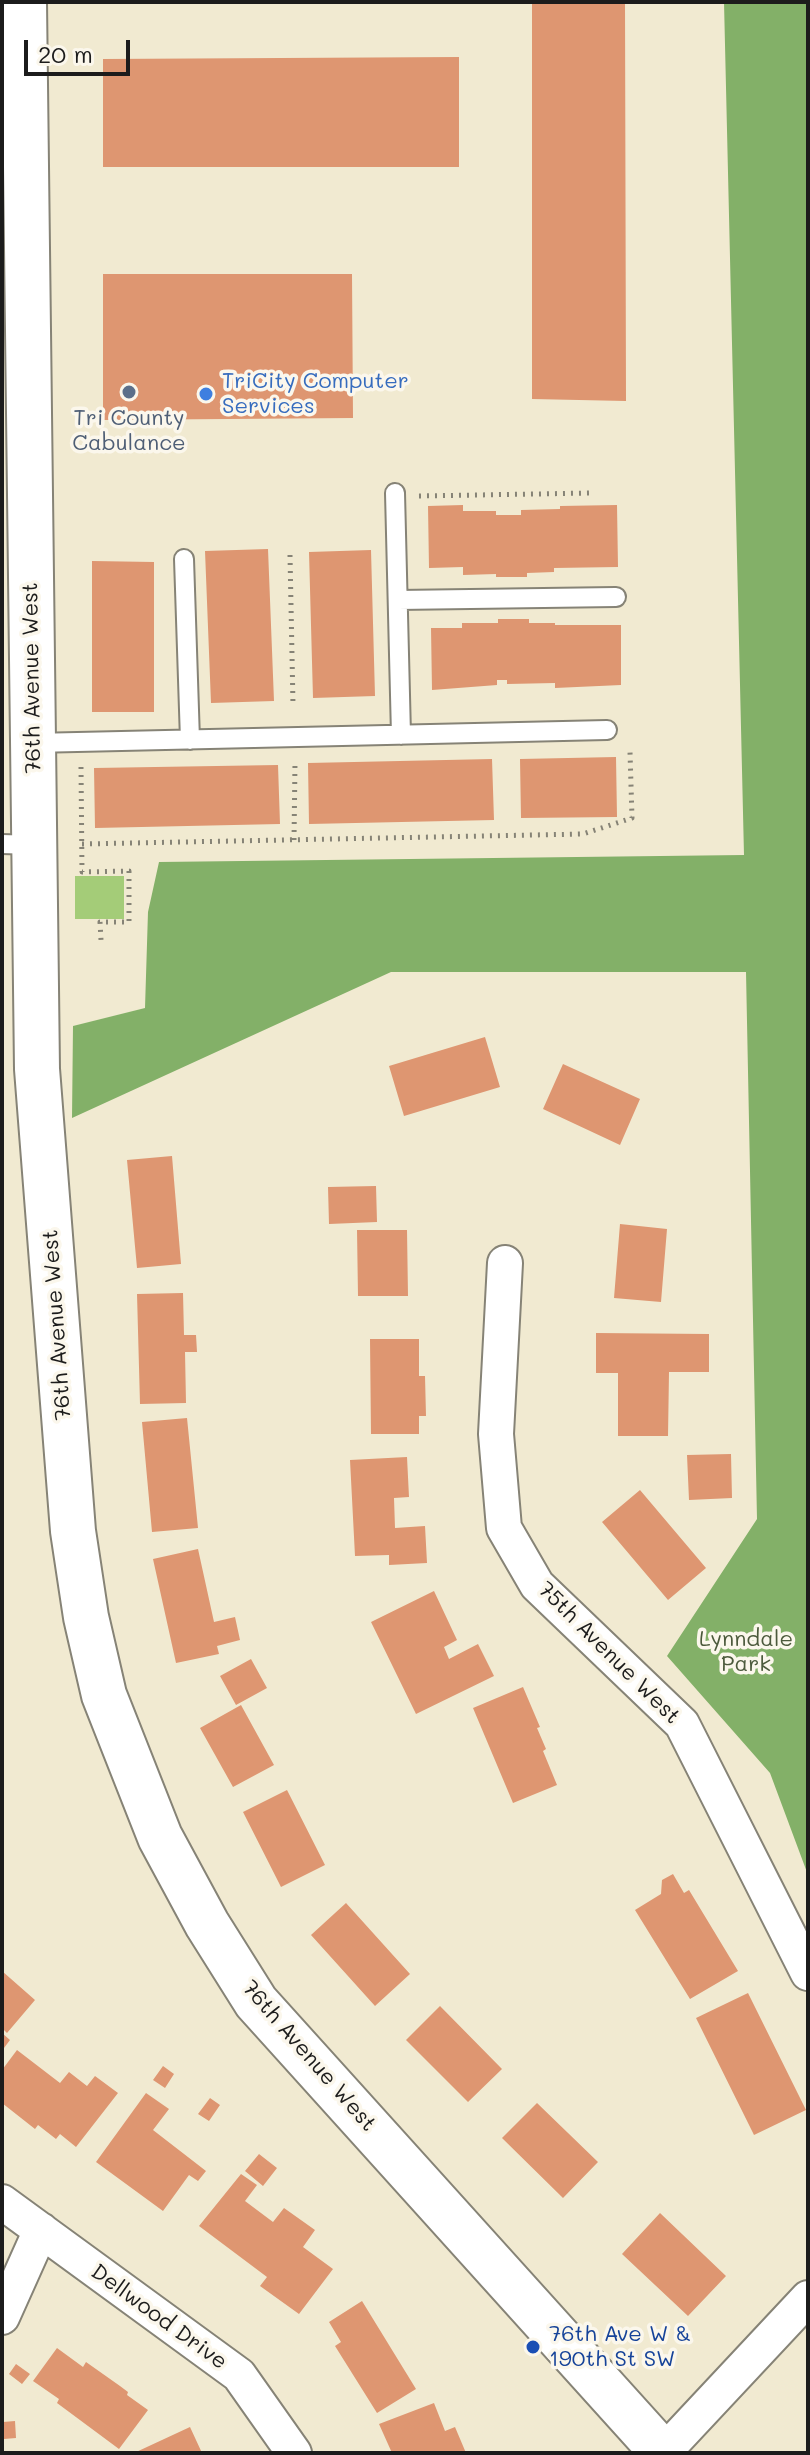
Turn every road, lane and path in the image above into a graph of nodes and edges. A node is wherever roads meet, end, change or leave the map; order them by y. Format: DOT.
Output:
graph roads {
  1 [pos="16,7"];
  2 [pos="592,493"];
  3 [pos="405,495"];
  4 [pos="290,555"];
  5 [pos="184,559"];
  6 [pos="616,597"];
  7 [pos="398,600"];
  8 [pos="293,705"];
  9 [pos="607,730"];
  10 [pos="401,735"];
  11 [pos="190,740"];
  12 [pos="33,743"];
  13 [pos="630,752"];
  14 [pos="295,758"];
  15 [pos="80,762"];
  16 [pos="294,840"];
  17 [pos="82,844"];
  18 [pos="18,845"];
  19 [pos="101,940"];
  20 [pos="505,1263"];
  21 [pos="808,1973"];
  22 [pos="2,2202"];
  23 [pos="41,2230"];
  24 [pos="808,2298"];
  25 [pos="2,2317"];
  26 [pos="294,2453"];
  27 [pos="663,2453"];
  1 -- 12 [label="street, 76th Avenue West"];
  2 -- 3 [label="path"];
  3 -- 7 [label="lane"];
  4 -- 8 [label="path"];
  5 -- 11 [label="lane"];
  6 -- 7 [label="lane"];
  7 -- 10 [label="lane"];
  9 -- 10 [label="lane"];
  10 -- 11 [label="lane"];
  11 -- 12 [label="lane"];
  12 -- 18 [label="street, 76th Avenue West"];
  13 -- 16 [label="path"];
  14 -- 16 [label="path"];
  15 -- 17 [label="path"];
  16 -- 17 [label="path"];
  17 -- 19 [label="path"];
  18 -- 27 [label="street, 76th Avenue West"];
  20 -- 21 [label="street, 75th Avenue West"];
  22 -- 23 [label="street, Dellwood Drive"];
  23 -- 25 [label="street"];
  23 -- 26 [label="street, Dellwood Drive"];
  24 -- 27 [label="street"];
}
